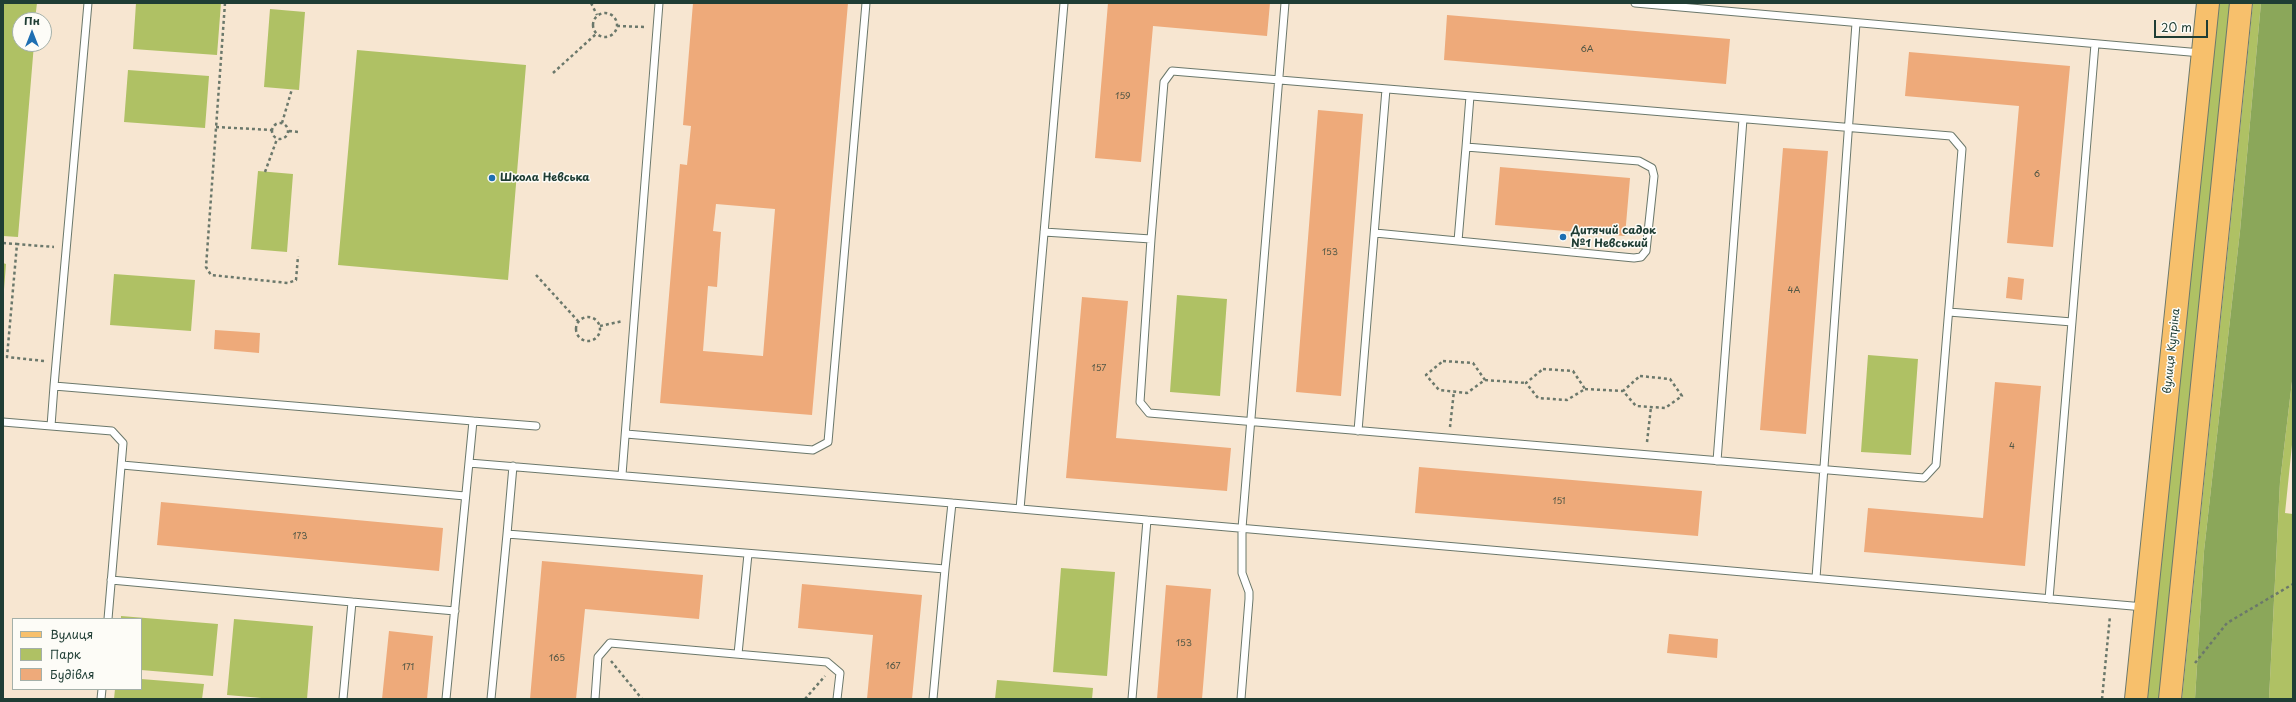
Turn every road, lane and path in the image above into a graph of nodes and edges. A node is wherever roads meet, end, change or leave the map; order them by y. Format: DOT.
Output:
graph roads {
  1 [pos="88,3"];
  2 [pos="225,3"];
  3 [pos="591,3"];
  4 [pos="659,3"];
  5 [pos="866,3"];
  6 [pos="1064,3"];
  7 [pos="1285,3"];
  8 [pos="1635,3"];
  9 [pos="2208,3"];
  10 [pos="2242,3"];
  11 [pos="598,16"];
  12 [pos="1856,23"];
  13 [pos="617,26"];
  14 [pos="657,27"];
  15 [pos="596,34"];
  16 [pos="2095,44"];
  17 [pos="2202,54"];
  18 [pos="553,72"];
  19 [pos="1279,80"];
  20 [pos="292,89"];
  21 [pos="1386,89"];
  22 [pos="1470,96"];
  23 [pos="1743,119"];
  24 [pos="282,123"];
  25 [pos="216,127"];
  26 [pos="1849,128"];
  27 [pos="272,130"];
  28 [pos="289,131"];
  29 [pos="299,132"];
  30 [pos="277,139"];
  31 [pos="1466,147"];
  32 [pos="265,172"];
  33 [pos="1044,232"];
  34 [pos="1374,233"];
  35 [pos="1151,239"];
  36 [pos="1458,241"];
  37 [pos="3,243"];
  38 [pos="16,244"];
  39 [pos="66,248"];
  40 [pos="298,256"];
  41 [pos="536,275"];
  42 [pos="1948,312"];
  43 [pos="635,318"];
  44 [pos="578,321"];
  45 [pos="2072,322"];
  46 [pos="600,326"];
  47 [pos="56,362"];
  48 [pos="1485,380"];
  49 [pos="1526,384"];
  50 [pos="54,386"];
  51 [pos="1585,389"];
  52 [pos="1454,391"];
  53 [pos="1623,391"];
  54 [pos="1650,407"];
  55 [pos="3,422"];
  56 [pos="473,422"];
  57 [pos="1251,422"];
  58 [pos="51,426"];
  59 [pos="536,426"];
  60 [pos="1358,431"];
  61 [pos="626,434"];
  62 [pos="1448,438"];
  63 [pos="1646,455"];
  64 [pos="1717,461"];
  65 [pos="469,463"];
  66 [pos="122,465"];
  67 [pos="513,466"];
  68 [pos="1824,470"];
  69 [pos="622,476"];
  70 [pos="466,496"];
  71 [pos="952,503"];
  72 [pos="1020,509"];
  73 [pos="1147,520"];
  74 [pos="1242,528"];
  75 [pos="507,534"];
  76 [pos="748,554"];
  77 [pos="945,569"];
  78 [pos="1816,578"];
  79 [pos="111,580"];
  80 [pos="2293,584"];
  81 [pos="2049,598"];
  82 [pos="352,602"];
  83 [pos="2112,604"];
  84 [pos="2146,607"];
  85 [pos="455,611"];
  86 [pos="108,618"];
  87 [pos="603,651"];
  88 [pos="738,654"];
  89 [pos="2193,666"];
  90 [pos="834,667"];
  91 [pos="343,699"];
  92 [pos="446,699"];
  93 [pos="491,699"];
  94 [pos="595,699"];
  95 [pos="642,699"];
  96 [pos="805,699"];
  97 [pos="838,699"];
  98 [pos="933,699"];
  99 [pos="1132,699"];
  100 [pos="1241,699"];
  101 [pos="2102,699"];
  102 [pos="2136,699"];
  103 [pos="2170,699"];
  1 -- 39 [label="lane"];
  2 -- 25 [label="path"];
  3 -- 11 [label="path"];
  4 -- 14 [label="lane"];
  5 -- 61 [label="lane"];
  6 -- 33 [label="lane"];
  7 -- 19 [label="lane"];
  8 -- 12 [label="lane"];
  9 -- 17 [label="main road, вулиця Купріна"];
  10 -- 103 [label="main road"];
  11 -- 13 [label="path"];
  11 -- 15 [label="path"];
  12 -- 16 [label="lane"];
  12 -- 26 [label="lane"];
  13 -- 14 [label="path"];
  13 -- 15 [label="path"];
  14 -- 43 [label="lane"];
  15 -- 18 [label="path"];
  16 -- 17 [label="lane"];
  16 -- 45 [label="lane"];
  17 -- 84 [label="main road, вулиця Купріна"];
  19 -- 21 [label="lane"];
  19 -- 35 [label="lane"];
  19 -- 57 [label="lane"];
  20 -- 24 [label="path"];
  21 -- 22 [label="lane"];
  21 -- 34 [label="lane"];
  22 -- 23 [label="lane"];
  22 -- 31 [label="lane"];
  23 -- 26 [label="lane"];
  23 -- 64 [label="lane"];
  24 -- 27 [label="path"];
  24 -- 28 [label="path"];
  25 -- 27 [label="path"];
  25 -- 40 [label="path"];
  26 -- 42 [label="lane"];
  26 -- 68 [label="lane"];
  27 -- 30 [label="path"];
  28 -- 29 [label="path"];
  28 -- 30 [label="path"];
  30 -- 32 [label="path"];
  31 -- 36 [label="lane"];
  31 -- 36 [label="lane"];
  33 -- 35 [label="lane"];
  33 -- 72 [label="lane"];
  34 -- 36 [label="lane"];
  34 -- 60 [label="lane"];
  35 -- 57 [label="lane"];
  37 -- 38 [label="path"];
  38 -- 39 [label="path"];
  38 -- 47 [label="path"];
  39 -- 47 [label="lane"];
  41 -- 44 [label="path"];
  42 -- 45 [label="lane"];
  42 -- 68 [label="lane"];
  43 -- 46 [label="path"];
  43 -- 61 [label="lane"];
  44 -- 46 [label="path"];
  44 -- 46 [label="path"];
  45 -- 81 [label="lane"];
  47 -- 50 [label="lane"];
  48 -- 49 [label="path"];
  48 -- 52 [label="path"];
  48 -- 52 [label="path"];
  49 -- 51 [label="path"];
  49 -- 51 [label="path"];
  50 -- 56 [label="lane"];
  50 -- 58 [label="lane"];
  51 -- 53 [label="path"];
  52 -- 62 [label="path"];
  53 -- 54 [label="path"];
  53 -- 54 [label="path"];
  54 -- 63 [label="path"];
  55 -- 58 [label="lane"];
  56 -- 59 [label="lane"];
  56 -- 65 [label="lane"];
  57 -- 60 [label="lane"];
  57 -- 74 [label="lane"];
  58 -- 66 [label="lane"];
  60 -- 62 [label="lane"];
  61 -- 69 [label="lane"];
  62 -- 63 [label="lane"];
  63 -- 64 [label="lane"];
  64 -- 68 [label="lane"];
  65 -- 67 [label="lane"];
  65 -- 70 [label="lane"];
  66 -- 70 [label="lane"];
  66 -- 79 [label="lane"];
  67 -- 69 [label="lane"];
  67 -- 75 [label="lane"];
  68 -- 78 [label="lane"];
  69 -- 71 [label="lane"];
  70 -- 85 [label="lane"];
  71 -- 72 [label="lane"];
  71 -- 77 [label="lane"];
  72 -- 73 [label="lane"];
  73 -- 74 [label="lane"];
  73 -- 99 [label="lane"];
  74 -- 78 [label="lane"];
  74 -- 100 [label="lane"];
  75 -- 76 [label="lane"];
  75 -- 93 [label="lane"];
  76 -- 77 [label="lane"];
  76 -- 88 [label="lane"];
  77 -- 98 [label="lane"];
  78 -- 81 [label="lane"];
  79 -- 82 [label="lane"];
  79 -- 86 [label="lane"];
  80 -- 89 [label="path"];
  81 -- 83 [label="lane"];
  82 -- 85 [label="lane"];
  82 -- 91 [label="lane"];
  83 -- 84 [label="lane"];
  83 -- 101 [label="path"];
  84 -- 102 [label="main road, вулиця Купріна"];
  85 -- 92 [label="lane"];
  87 -- 88 [label="lane"];
  87 -- 94 [label="lane"];
  87 -- 95 [label="path"];
  88 -- 90 [label="lane"];
  90 -- 96 [label="path"];
  90 -- 97 [label="lane"];
}
